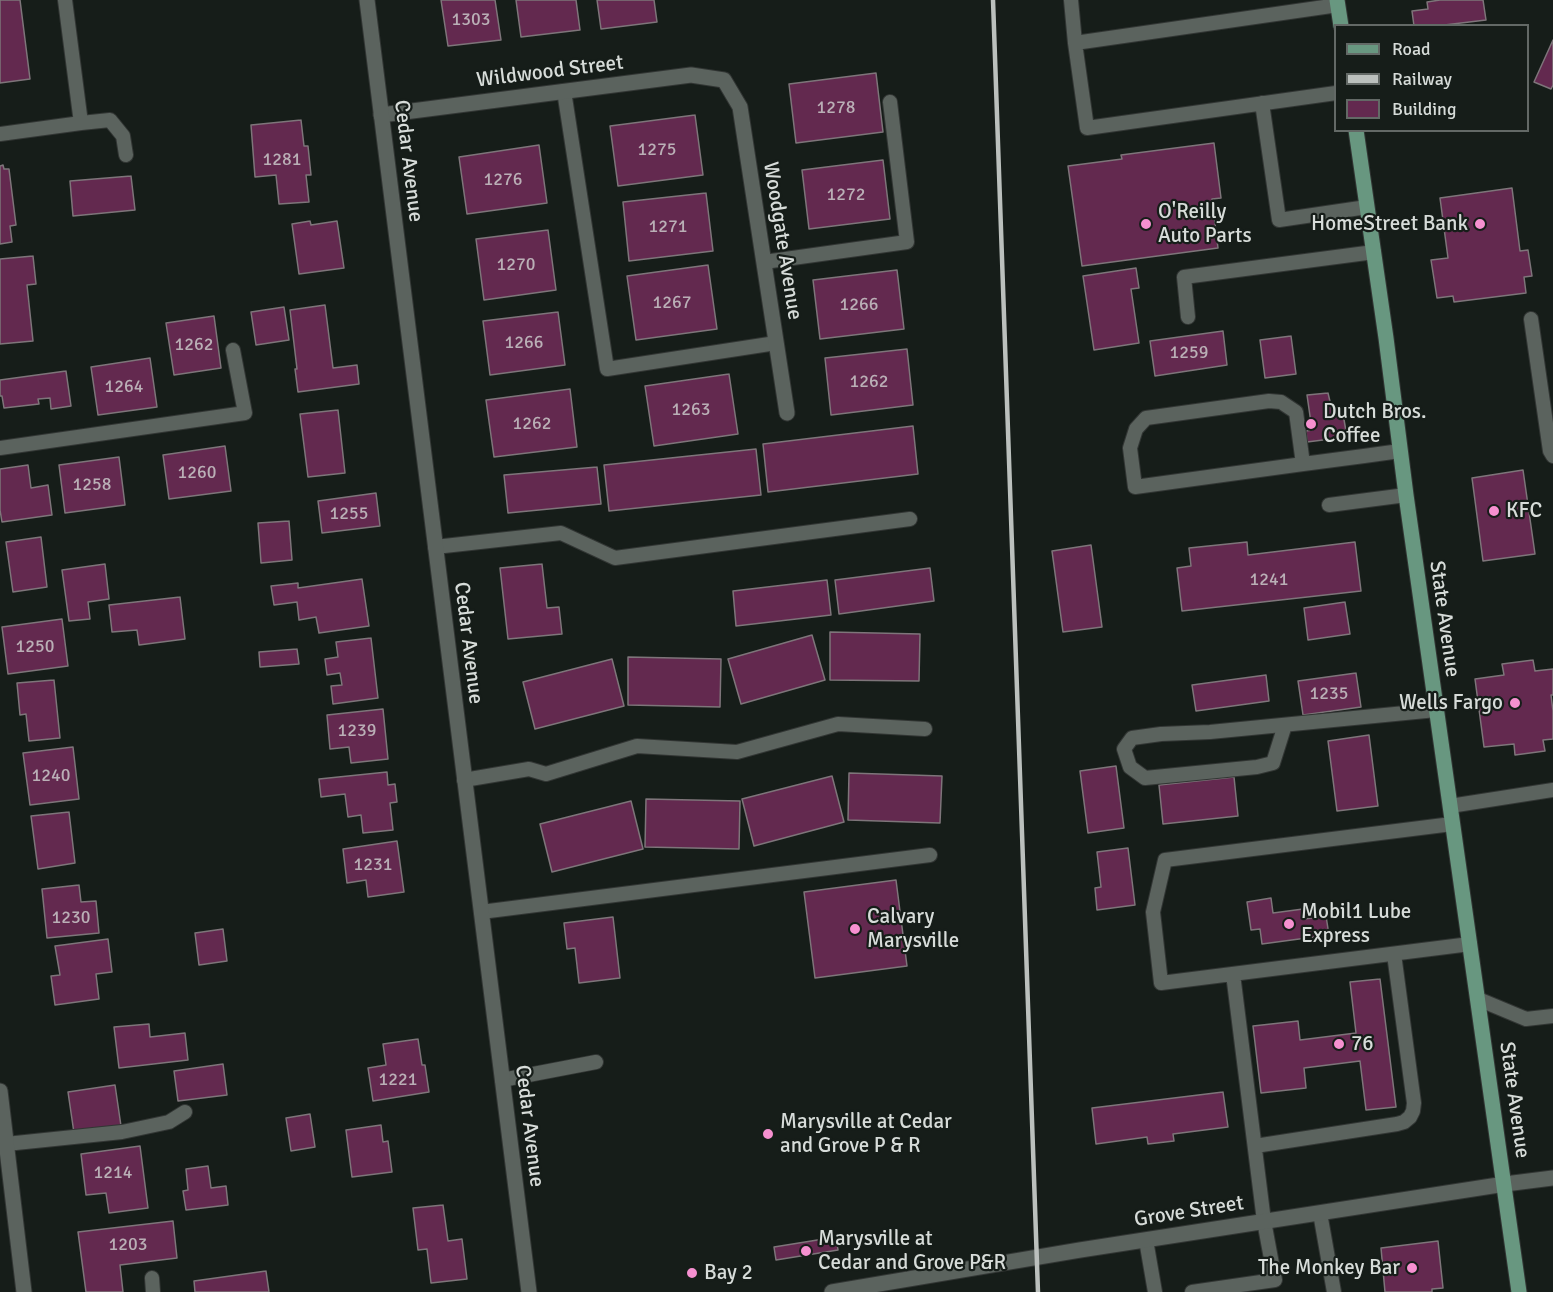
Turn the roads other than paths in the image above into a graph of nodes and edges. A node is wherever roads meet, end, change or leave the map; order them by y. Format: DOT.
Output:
graph roads {
  1 [pos="65,0"];
  2 [pos="367,0"];
  3 [pos="1071,0"];
  4 [pos="1338,3"];
  5 [pos="1341,24"];
  6 [pos="1075,43"];
  7 [pos="724,80"];
  8 [pos="564,91"];
  9 [pos="1334,93"];
  10 [pos="890,102"];
  11 [pos="1262,103"];
  12 [pos="381,115"];
  13 [pos="81,123"];
  14 [pos="1356,132"];
  15 [pos="0,134"];
  16 [pos="126,155"];
  17 [pos="1367,207"];
  18 [pos="1374,252"];
  19 [pos="764,262"];
  20 [pos="1188,317"];
  21 [pos="1531,319"];
  22 [pos="776,343"];
  23 [pos="233,350"];
  24 [pos="787,413"];
  25 [pos="0,448"];
  26 [pos="1400,451"];
  27 [pos="1553,456"];
  28 [pos="1304,464"];
  29 [pos="1406,495"];
  30 [pos="1329,505"];
  31 [pos="910,519"];
  32 [pos="435,547"];
  33 [pos="1436,710"];
  34 [pos="1285,725"];
  35 [pos="925,729"];
  36 [pos="464,780"];
  37 [pos="1553,789"];
  38 [pos="1450,806"];
  39 [pos="1452,824"];
  40 [pos="930,855"];
  41 [pos="481,912"];
  42 [pos="1470,944"];
  43 [pos="1394,954"];
  44 [pos="1233,974"];
  45 [pos="1478,999"];
  46 [pos="1553,1016"];
  47 [pos="597,1062"];
  48 [pos="502,1080"];
  49 [pos="0,1091"];
  50 [pos="185,1112"];
  51 [pos="1255,1146"];
  52 [pos="5,1148"];
  53 [pos="1553,1178"];
  54 [pos="1505,1184"];
  55 [pos="1320,1213"];
  56 [pos="1264,1221"];
  57 [pos="1146,1240"];
  58 [pos="152,1278"];
  59 [pos="24,1292"];
  60 [pos="153,1292"];
  61 [pos="529,1292"];
  62 [pos="832,1292"];
  63 [pos="1155,1292"];
  64 [pos="1192,1292"];
  65 [pos="1334,1292"];
  66 [pos="1519,1292"];
  1 -- 13 [label="lane"];
  2 -- 12 [label="street, Cedar Avenue"];
  3 -- 6 [label="lane"];
  4 -- 5 [label="main road"];
  4 -- 6 [label="lane"];
  6 -- 11 [label="lane"];
  7 -- 8 [label="street, Wildwood Street"];
  7 -- 19 [label="street, Woodgate Avenue"];
  8 -- 12 [label="street, Wildwood Street"];
  8 -- 22 [label="lane"];
  9 -- 11 [label="lane"];
  10 -- 19 [label="lane"];
  11 -- 17 [label="lane"];
  12 -- 32 [label="street, Cedar Avenue"];
  13 -- 15 [label="lane"];
  13 -- 16 [label="lane"];
  14 -- 17 [label="main road, State Avenue"];
  17 -- 18 [label="main road, State Avenue"];
  18 -- 20 [label="lane"];
  18 -- 26 [label="main road, State Avenue"];
  19 -- 22 [label="street, Woodgate Avenue"];
  21 -- 27 [label="lane"];
  22 -- 24 [label="street, Woodgate Avenue"];
  23 -- 25 [label="lane"];
  26 -- 28 [label="lane"];
  26 -- 29 [label="main road, State Avenue"];
  28 -- 28 [label="lane"];
  29 -- 30 [label="lane"];
  29 -- 33 [label="main road, State Avenue"];
  31 -- 32 [label="lane"];
  32 -- 36 [label="street, Cedar Avenue"];
  33 -- 34 [label="lane"];
  33 -- 38 [label="main road, State Avenue"];
  34 -- 34 [label="lane"];
  35 -- 36 [label="lane"];
  36 -- 41 [label="street, Cedar Avenue"];
  37 -- 38 [label="lane"];
  38 -- 39 [label="main road, State Avenue"];
  39 -- 42 [label="main road, State Avenue"];
  39 -- 44 [label="lane"];
  40 -- 41 [label="lane"];
  41 -- 48 [label="street, Cedar Avenue"];
  42 -- 43 [label="lane"];
  42 -- 45 [label="main road, State Avenue"];
  43 -- 44 [label="lane"];
  43 -- 51 [label="lane"];
  44 -- 51 [label="lane"];
  45 -- 46 [label="lane"];
  45 -- 54 [label="main road, State Avenue"];
  47 -- 48 [label="lane"];
  48 -- 61 [label="street, Cedar Avenue"];
  49 -- 52 [label="street"];
  50 -- 52 [label="lane"];
  51 -- 56 [label="lane"];
  52 -- 59 [label="street"];
  53 -- 54 [label="street, Grove Street"];
  54 -- 55 [label="street, Grove Street"];
  54 -- 66 [label="main road, State Avenue"];
  55 -- 56 [label="street, Grove Street"];
  55 -- 65 [label="lane"];
  56 -- 57 [label="street, Grove Street"];
  56 -- 64 [label="lane"];
  57 -- 62 [label="street, Grove Street"];
  57 -- 63 [label="lane"];
  58 -- 60 [label="lane"];
}
